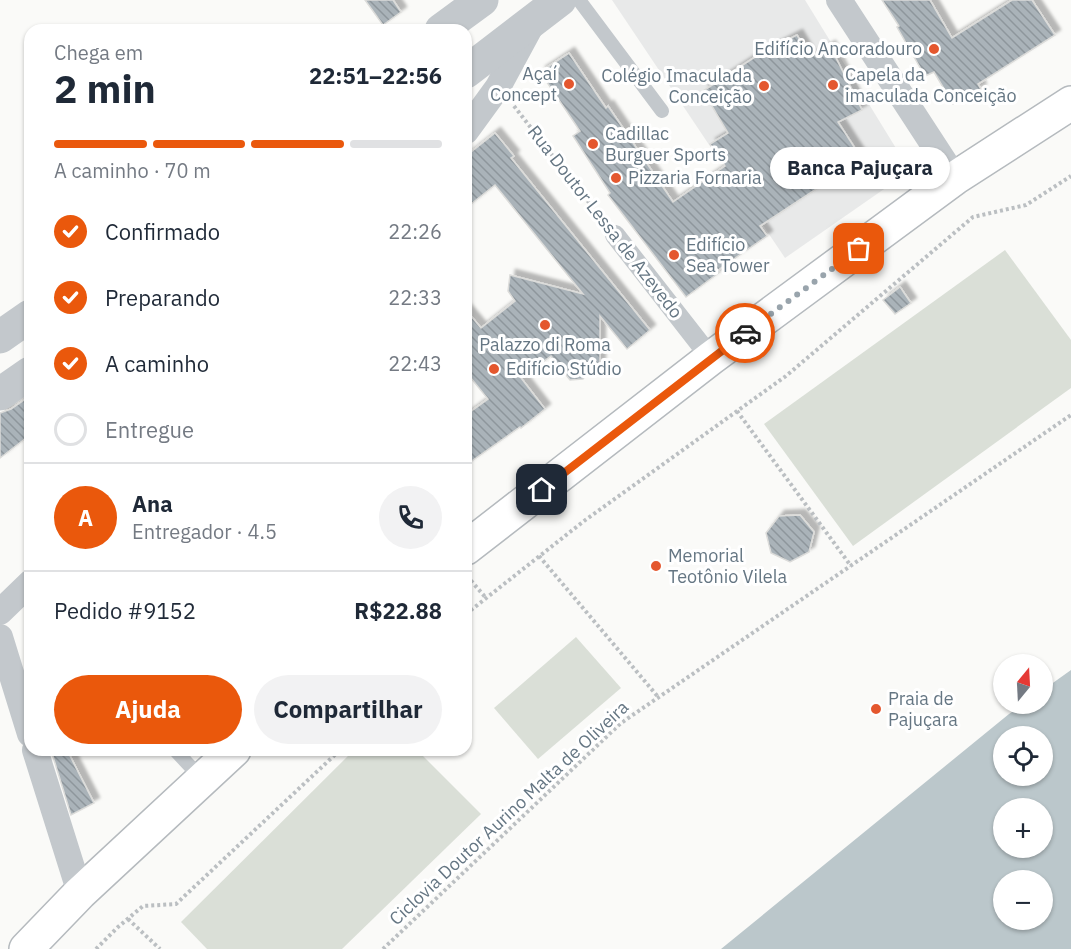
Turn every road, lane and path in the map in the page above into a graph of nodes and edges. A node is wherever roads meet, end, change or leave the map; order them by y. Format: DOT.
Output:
graph roads {
  1 [pos="482,0"];
  2 [pos="560,0"];
  3 [pos="579,0"];
  4 [pos="839,0"];
  5 [pos="444,17"];
  6 [pos="534,19"];
  7 [pos="472,67"];
  8 [pos="498,87"];
  9 [pos="1071,103"];
  10 [pos="662,111"];
  11 [pos="472,123"];
  12 [pos="1071,176"];
  13 [pos="955,177"];
  14 [pos="615,235"];
  15 [pos="24,320"];
  16 [pos="0,336"];
  17 [pos="711,358"];
  18 [pos="24,377"];
  19 [pos="0,393"];
  20 [pos="737,411"];
  21 [pos="1071,415"];
  22 [pos="472,543"];
  23 [pos="539,556"];
  24 [pos="851,566"];
  25 [pos="472,582"];
  26 [pos="24,589"];
  27 [pos="486,598"];
  28 [pos="472,609"];
  29 [pos="0,612"];
  30 [pos="0,637"];
  31 [pos="658,698"];
  32 [pos="24,715"];
  33 [pos="37,756"];
  34 [pos="181,756"];
  35 [pos="227,756"];
  36 [pos="334,756"];
  37 [pos="202,779"];
  38 [pos="80,893"];
  39 [pos="128,919"];
  40 [pos="26,949"];
  41 [pos="96,949"];
  42 [pos="160,949"];
  43 [pos="383,949"];
  1 -- 5 [label="street"];
  2 -- 6 [label="street"];
  3 -- 10 [label="lane"];
  4 -- 13 [label="street"];
  6 -- 7 [label="street"];
  6 -- 8 [label="street"];
  8 -- 11 [label="street"];
  8 -- 14 [label="path, Rua Doutor Lessa de Azevedo"];
  9 -- 13 [label="main road"];
  12 -- 20 [label="path"];
  13 -- 17 [label="main road"];
  14 -- 17 [label="street, Rua Doutor Lessa de Azevedo"];
  15 -- 16 [label="street"];
  17 -- 22 [label="main road"];
  18 -- 19 [label="street"];
  20 -- 23 [label="path"];
  20 -- 24 [label="path"];
  21 -- 24 [label="path, Ciclovia Doutor Aurino Malta de Oliveira"];
  23 -- 27 [label="path"];
  23 -- 31 [label="path"];
  24 -- 31 [label="path, Ciclovia Doutor Aurino Malta de Oliveira"];
  25 -- 27 [label="path"];
  26 -- 29 [label="street"];
  27 -- 28 [label="path"];
  30 -- 32 [label="street"];
  31 -- 43 [label="path, Ciclovia Doutor Aurino Malta de Oliveira"];
  33 -- 38 [label="street"];
  34 -- 37 [label="lane"];
  35 -- 37 [label="main road"];
  36 -- 39 [label="path"];
  37 -- 38 [label="main road"];
  38 -- 40 [label="main road"];
  39 -- 41 [label="path"];
  39 -- 42 [label="path"];
}
